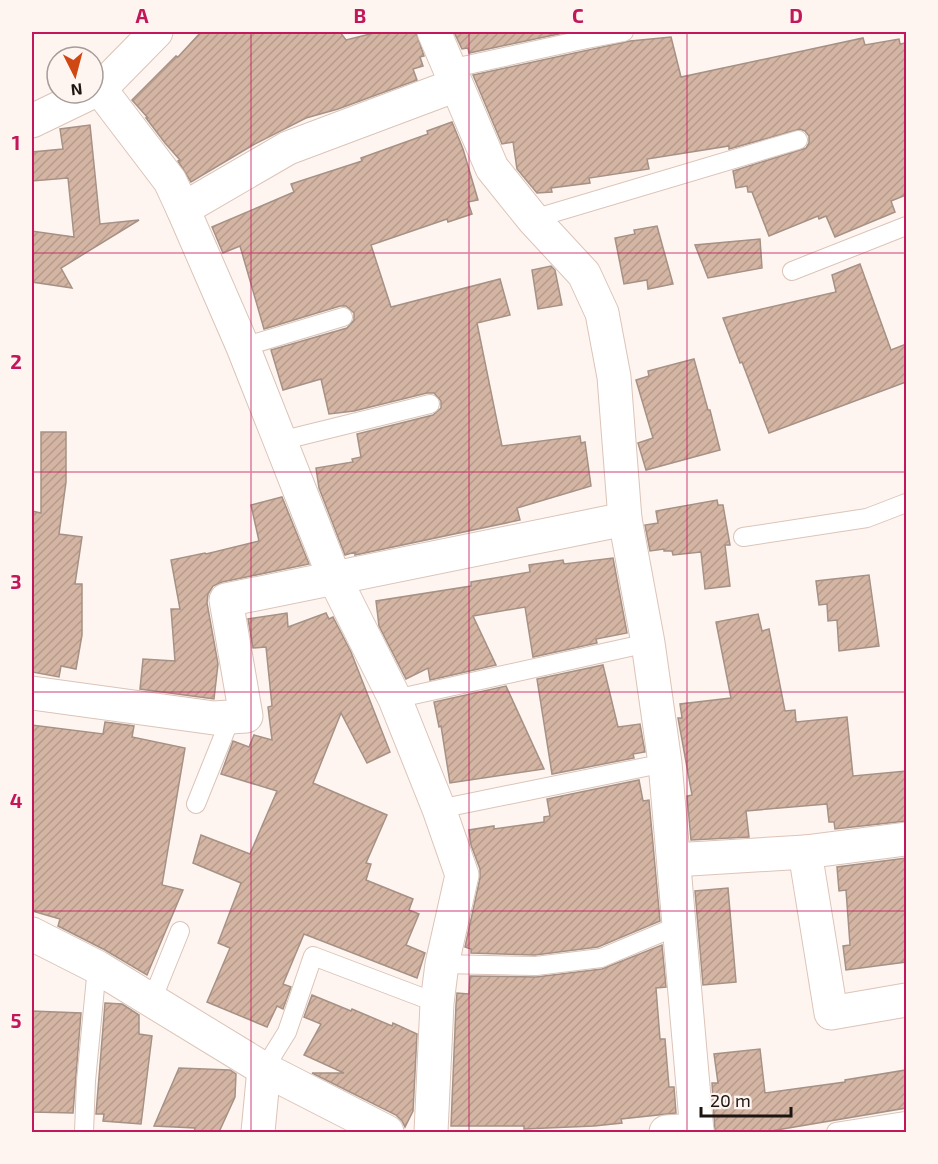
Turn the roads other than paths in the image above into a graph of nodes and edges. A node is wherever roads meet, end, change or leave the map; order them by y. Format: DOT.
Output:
graph roads {
  1 [pos="156,32"];
  2 [pos="434,32"];
  3 [pos="624,32"];
  4 [pos="581,36"];
  5 [pos="452,77"];
  6 [pos="105,81"];
  7 [pos="105,104"];
  8 [pos="65,105"];
  9 [pos="32,121"];
  10 [pos="798,140"];
  11 [pos="183,209"];
  12 [pos="533,219"];
  13 [pos="906,226"];
  14 [pos="792,272"];
  15 [pos="343,317"];
  16 [pos="243,346"];
  17 [pos="430,404"];
  18 [pos="280,441"];
  19 [pos="906,503"];
  20 [pos="625,519"];
  21 [pos="743,537"];
  22 [pos="334,577"];
  23 [pos="648,643"];
  24 [pos="32,693"];
  25 [pos="395,699"];
  26 [pos="231,717"];
  27 [pos="665,763"];
  28 [pos="196,804"];
  29 [pos="438,809"];
  30 [pos="906,839"];
  31 [pos="805,852"];
  32 [pos="674,860"];
  33 [pos="680,925"];
  34 [pos="180,931"];
  35 [pos="32,934"];
  36 [pos="442,964"];
  37 [pos="98,967"];
  38 [pos="152,1000"];
  39 [pos="906,1000"];
  40 [pos="437,1003"];
  41 [pos="264,1069"];
  42 [pos="906,1120"];
  43 [pos="84,1132"];
  44 [pos="258,1132"];
  45 [pos="387,1132"];
  46 [pos="431,1132"];
  47 [pos="686,1132"];
  48 [pos="836,1132"];
  1 -- 6 [label="street"];
  2 -- 5 [label="street"];
  3 -- 4 [label="lane"];
  4 -- 5 [label="lane"];
  5 -- 11 [label="street"];
  5 -- 12 [label="street"];
  7 -- 11 [label="street"];
  8 -- 9 [label="street"];
  10 -- 12 [label="lane"];
  11 -- 16 [label="street"];
  12 -- 20 [label="street"];
  13 -- 14 [label="lane"];
  15 -- 16 [label="lane"];
  16 -- 18 [label="street"];
  17 -- 18 [label="lane"];
  18 -- 22 [label="street"];
  19 -- 21 [label="lane"];
  20 -- 22 [label="street"];
  20 -- 23 [label="street"];
  22 -- 25 [label="street"];
  22 -- 26 [label="street"];
  23 -- 25 [label="lane"];
  23 -- 27 [label="street"];
  24 -- 26 [label="street"];
  25 -- 29 [label="street"];
  26 -- 28 [label="lane"];
  27 -- 29 [label="lane"];
  27 -- 32 [label="street"];
  29 -- 36 [label="street"];
  30 -- 31 [label="street"];
  31 -- 32 [label="street"];
  31 -- 39 [label="street"];
  32 -- 33 [label="street"];
  33 -- 36 [label="lane"];
  33 -- 47 [label="street"];
  34 -- 38 [label="lane"];
  35 -- 37 [label="street"];
  36 -- 40 [label="street"];
  37 -- 38 [label="street"];
  37 -- 43 [label="lane"];
  38 -- 41 [label="street"];
  40 -- 41 [label="lane"];
  40 -- 46 [label="street"];
  41 -- 44 [label="street"];
  41 -- 45 [label="street"];
  42 -- 48 [label="lane"];
}
